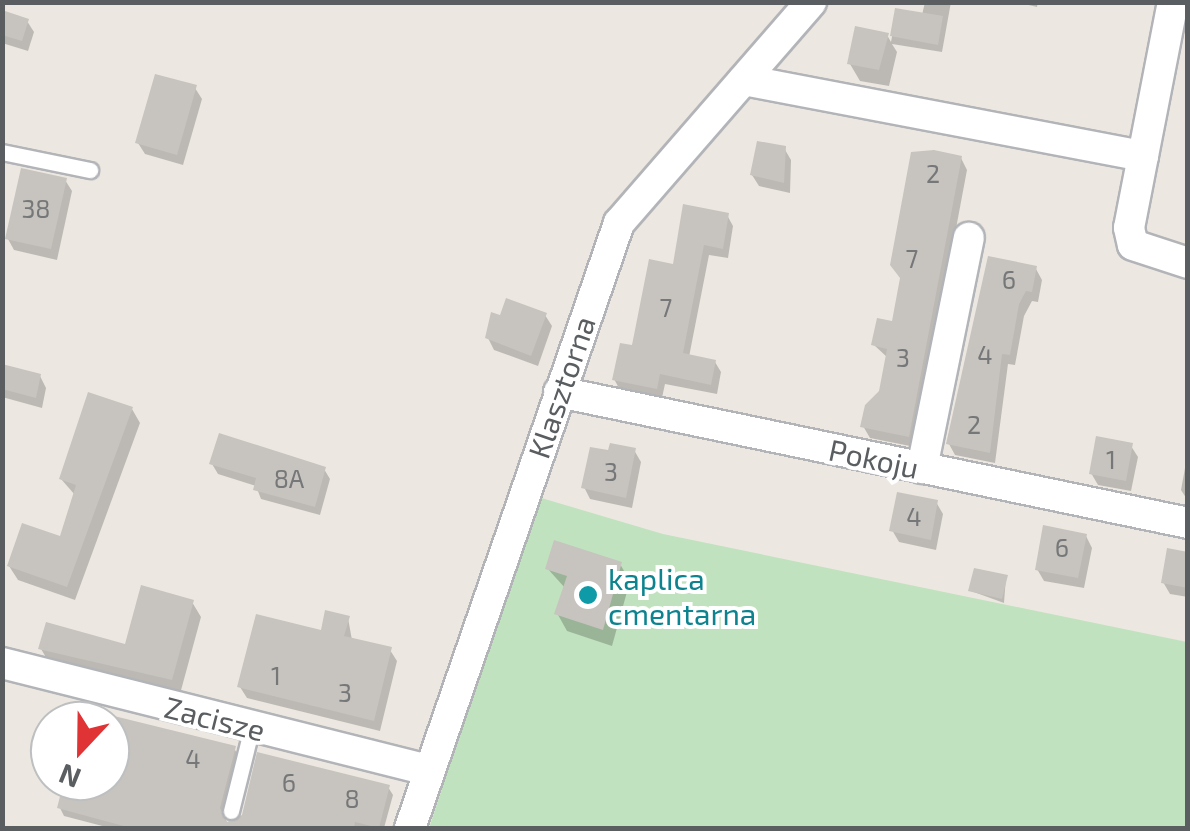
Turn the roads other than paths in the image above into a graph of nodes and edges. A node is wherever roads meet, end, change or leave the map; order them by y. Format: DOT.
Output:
graph roads {
  1 [pos="810,2"];
  2 [pos="1174,2"];
  3 [pos="744,80"];
  4 [pos="2,152"];
  5 [pos="1143,156"];
  6 [pos="90,170"];
  7 [pos="970,238"];
  8 [pos="1188,264"];
  9 [pos="560,392"];
  10 [pos="922,468"];
  11 [pos="1188,524"];
  12 [pos="2,662"];
  13 [pos="252,727"];
  14 [pos="438,764"];
  15 [pos="231,811"];
  16 [pos="410,828"];
  1 -- 3 [label="street, Klasztorna"];
  2 -- 5 [label="street"];
  3 -- 5 [label="street"];
  3 -- 9 [label="street, Klasztorna"];
  4 -- 6 [label="lane"];
  5 -- 8 [label="street"];
  7 -- 10 [label="street"];
  9 -- 10 [label="street, Pokoju"];
  9 -- 14 [label="street, Klasztorna"];
  10 -- 11 [label="street, Pokoju"];
  12 -- 13 [label="street, Zacisze"];
  13 -- 14 [label="street, Zacisze"];
  13 -- 15 [label="lane"];
  14 -- 16 [label="street, Klasztorna"];
}
